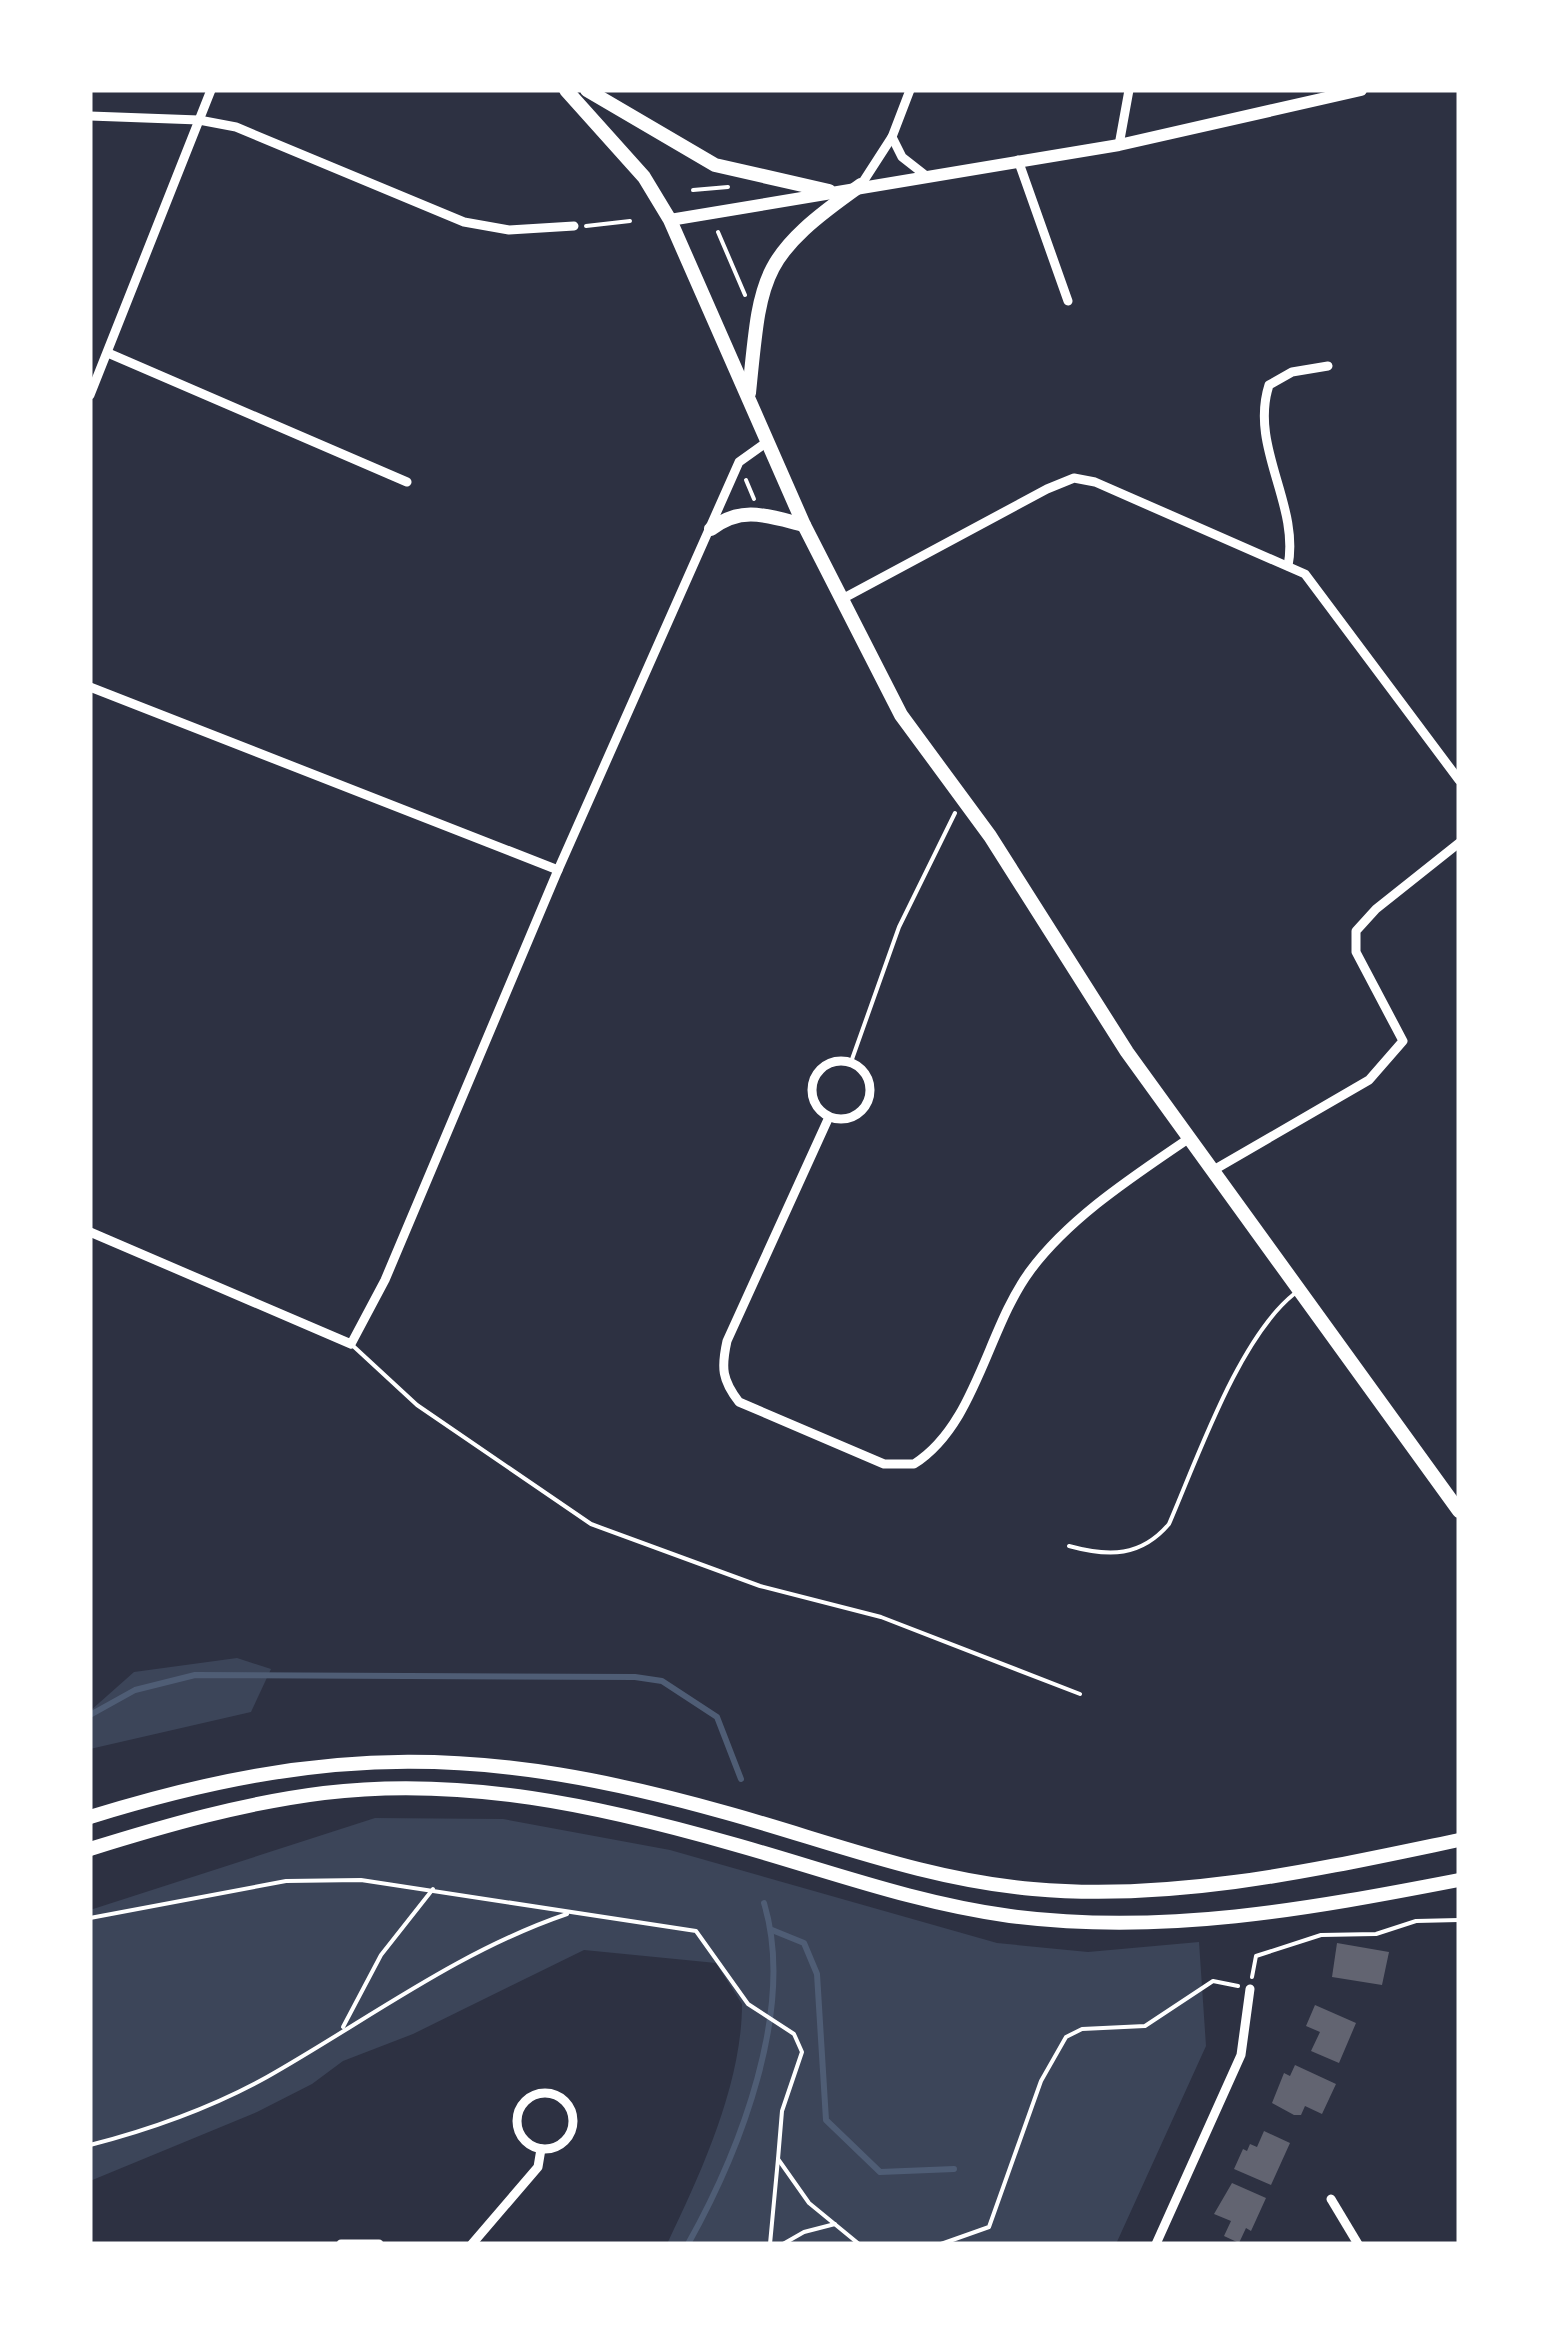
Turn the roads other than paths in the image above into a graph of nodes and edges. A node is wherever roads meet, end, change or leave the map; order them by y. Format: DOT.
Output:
graph roads {
  1 [pos="211,90"];
  2 [pos="566,90"];
  3 [pos="588,90"];
  4 [pos="910,90"];
  5 [pos="1129,90"];
  6 [pos="1361,90"];
  7 [pos="90,116"];
  8 [pos="200,120"];
  9 [pos="892,137"];
  10 [pos="1119,145"];
  11 [pos="1018,160"];
  12 [pos="924,175"];
  13 [pos="861,185"];
  14 [pos="829,191"];
  15 [pos="670,220"];
  16 [pos="574,226"];
  17 [pos="1068,301"];
  18 [pos="108,353"];
  19 [pos="1328,366"];
  20 [pos="90,395"];
  21 [pos="749,398"];
  22 [pos="767,442"];
  23 [pos="406,482"];
  24 [pos="804,525"];
  25 [pos="711,529"];
  26 [pos="1288,566"];
  27 [pos="844,598"];
  28 [pos="90,686"];
  29 [pos="1459,780"];
  30 [pos="1459,843"];
  31 [pos="558,870"];
  32 [pos="829,1117"];
  33 [pos="1188,1139"];
  34 [pos="1212,1171"];
  35 [pos="90,1232"];
  36 [pos="1298,1291"];
  37 [pos="351,1344"];
  38 [pos="1459,1511"];
  39 [pos="1069,1546"];
  40 [pos="1080,1694"];
  41 [pos="323,1765"];
  42 [pos="326,1793"];
  43 [pos="90,1818"];
  44 [pos="1459,1840"];
  45 [pos="90,1848"];
  46 [pos="1459,1880"];
  47 [pos="1250,1988"];
  48 [pos="541,2149"];
  49 [pos="1330,2199"];
  50 [pos="342,2244"];
  51 [pos="379,2244"];
  52 [pos="472,2244"];
  53 [pos="1156,2244"];
  54 [pos="1358,2244"];
  1 -- 8 [label="street"];
  2 -- 15 [label="main road"];
  3 -- 14 [label="main road"];
  4 -- 9 [label="street"];
  5 -- 10 [label="street"];
  6 -- 10 [label="main road"];
  7 -- 8 [label="street"];
  8 -- 16 [label="street"];
  8 -- 18 [label="street"];
  9 -- 12 [label="street"];
  9 -- 13 [label="street"];
  10 -- 11 [label="main road"];
  11 -- 12 [label="main road"];
  11 -- 17 [label="street"];
  12 -- 13 [label="main road"];
  13 -- 14 [label="main road"];
  13 -- 21 [label="main road"];
  14 -- 15 [label="main road"];
  15 -- 21 [label="main road"];
  18 -- 20 [label="street"];
  18 -- 23 [label="street"];
  19 -- 26 [label="street"];
  21 -- 22 [label="main road"];
  22 -- 24 [label="main road"];
  22 -- 25 [label="street"];
  24 -- 25 [label="main road"];
  24 -- 27 [label="main road"];
  25 -- 31 [label="street"];
  26 -- 27 [label="street"];
  26 -- 29 [label="street"];
  27 -- 33 [label="main road"];
  28 -- 31 [label="street"];
  30 -- 34 [label="street"];
  31 -- 37 [label="street"];
  32 -- 32 [label="street"];
  32 -- 33 [label="street"];
  33 -- 34 [label="main road"];
  34 -- 36 [label="main road"];
  35 -- 37 [label="street"];
  36 -- 38 [label="main road"];
  36 -- 39 [label="lane"];
  37 -- 40 [label="lane"];
  41 -- 42 [label="lane"];
  41 -- 43 [label="main road"];
  41 -- 44 [label="main road"];
  42 -- 45 [label="main road"];
  42 -- 46 [label="main road"];
  47 -- 53 [label="street"];
  48 -- 48 [label="street"];
  48 -- 52 [label="street"];
  49 -- 54 [label="street"];
  50 -- 51 [label="street"];
}
